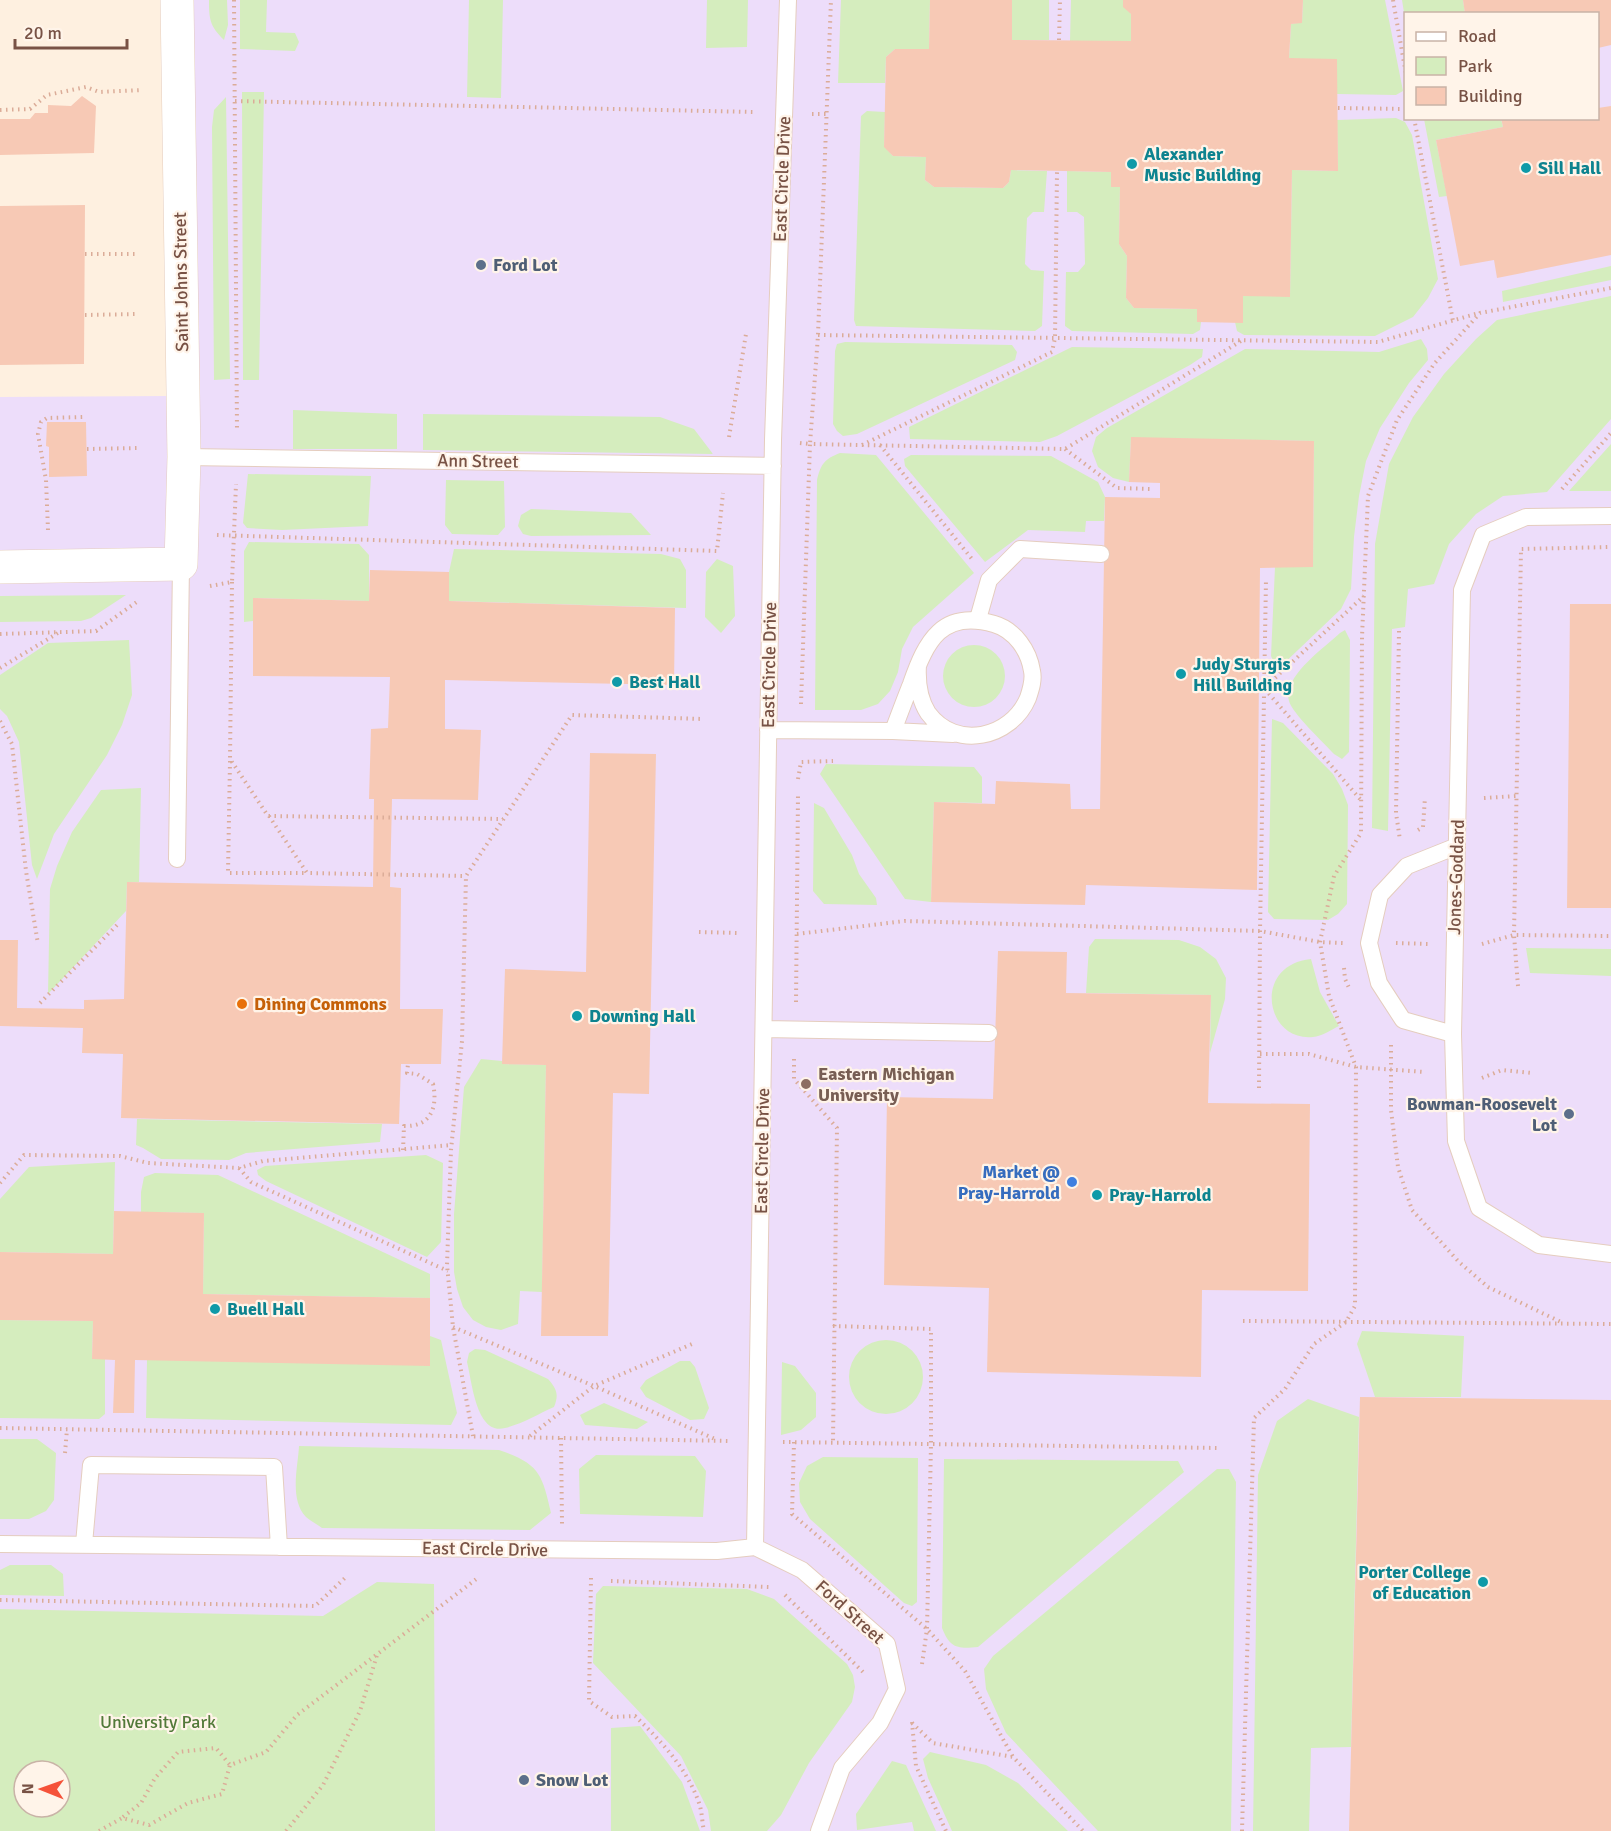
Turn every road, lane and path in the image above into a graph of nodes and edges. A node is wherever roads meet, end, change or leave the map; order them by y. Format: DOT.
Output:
graph roads {
  1 [pos="177,0"];
  2 [pos="234,0"];
  3 [pos="788,0"];
  4 [pos="831,0"];
  5 [pos="1060,0"];
  6 [pos="1393,0"];
  7 [pos="1059,40"];
  8 [pos="1404,63"];
  9 [pos="179,89"];
  10 [pos="235,101"];
  11 [pos="1338,108"];
  12 [pos="1404,109"];
  13 [pos="0,110"];
  14 [pos="784,112"];
  15 [pos="827,114"];
  16 [pos="1414,120"];
  17 [pos="1057,171"];
  18 [pos="85,254"];
  19 [pos="135,254"];
  20 [pos="1611,288"];
  21 [pos="1480,313"];
  22 [pos="136,314"];
  23 [pos="85,315"];
  24 [pos="1453,321"];
  25 [pos="818,334"];
  26 [pos="1055,338"];
  27 [pos="1241,340"];
  28 [pos="83,417"];
  29 [pos="773,440"];
  30 [pos="810,444"];
  31 [pos="861,445"];
  32 [pos="87,448"];
  33 [pos="137,448"];
  34 [pos="1065,449"];
  35 [pos="184,457"];
  36 [pos="237,458"];
  37 [pos="726,465"];
  38 [pos="773,466"];
  39 [pos="1152,489"];
  40 [pos="1611,516"];
  41 [pos="48,533"];
  42 [pos="234,536"];
  43 [pos="1611,548"];
  44 [pos="1101,554"];
  45 [pos="0,567"];
  46 [pos="181,578"];
  47 [pos="1266,579"];
  48 [pos="232,582"];
  49 [pos="1364,596"];
  50 [pos="978,620"];
  51 [pos="60,632"];
  52 [pos="1399,632"];
  53 [pos="0,634"];
  54 [pos="918,665"];
  55 [pos="0,668"];
  56 [pos="1264,688"];
  57 [pos="800,706"];
  58 [pos="703,719"];
  59 [pos="0,721"];
  60 [pos="768,730"];
  61 [pos="893,731"];
  62 [pos="959,734"];
  63 [pos="230,759"];
  64 [pos="801,762"];
  65 [pos="1516,796"];
  66 [pos="1425,797"];
  67 [pos="1484,798"];
  68 [pos="1360,800"];
  69 [pos="268,816"];
  70 [pos="504,819"];
  71 [pos="1415,831"];
  72 [pos="1408,836"];
  73 [pos="1457,846"];
  74 [pos="177,859"];
  75 [pos="307,873"];
  76 [pos="466,876"];
  77 [pos="119,923"];
  78 [pos="1260,931"];
  79 [pos="699,932"];
  80 [pos="742,933"];
  81 [pos="788,934"];
  82 [pos="797,934"];
  83 [pos="1514,934"];
  84 [pos="1611,936"];
  85 [pos="1320,942"];
  86 [pos="1396,943"];
  87 [pos="38,944"];
  88 [pos="1429,944"];
  89 [pos="1482,944"];
  90 [pos="1344,952"];
  91 [pos="1344,961"];
  92 [pos="1518,986"];
  93 [pos="1355,999"];
  94 [pos="796,1002"];
  95 [pos="40,1003"];
  96 [pos="764,1029"];
  97 [pos="989,1033"];
  98 [pos="1453,1034"];
  99 [pos="1391,1044"];
  100 [pos="1260,1054"];
  101 [pos="794,1059"];
  102 [pos="408,1064"];
  103 [pos="1356,1067"];
  104 [pos="1391,1068"];
  105 [pos="1425,1072"];
  106 [pos="1532,1073"];
  107 [pos="1482,1078"];
  108 [pos="1259,1088"];
  109 [pos="452,1145"];
  110 [pos="403,1150"];
  111 [pos="239,1168"];
  112 [pos="0,1183"];
  113 [pos="1611,1254"];
  114 [pos="448,1271"];
  115 [pos="1243,1321"];
  116 [pos="1346,1322"];
  117 [pos="1563,1323"];
  118 [pos="1611,1324"];
  119 [pos="833,1326"];
  120 [pos="453,1327"];
  121 [pos="692,1344"];
  122 [pos="594,1386"];
  123 [pos="0,1428"];
  124 [pos="473,1436"];
  125 [pos="529,1437"];
  126 [pos="561,1438"];
  127 [pos="718,1441"];
  128 [pos="737,1441"];
  129 [pos="773,1441"];
  130 [pos="794,1442"];
  131 [pos="833,1442"];
  132 [pos="931,1444"];
  133 [pos="1220,1448"];
  134 [pos="561,1523"];
  135 [pos="0,1544"];
  136 [pos="84,1544"];
  137 [pos="279,1546"];
  138 [pos="755,1546"];
  139 [pos="515,1549"];
  140 [pos="579,1550"];
  141 [pos="468,1576"];
  142 [pos="356,1577"];
  143 [pos="580,1579"];
  144 [pos="592,1580"];
  145 [pos="603,1580"];
  146 [pos="776,1587"];
  147 [pos="781,1591"];
  148 [pos="0,1600"];
  149 [pos="927,1629"];
  150 [pos="378,1653"];
  151 [pos="922,1664"];
  152 [pos="864,1673"];
  153 [pos="914,1711"];
  154 [pos="907,1718"];
  155 [pos="912,1723"];
  156 [pos="1013,1757"];
  157 [pos="230,1765"];
  158 [pos="122,1818"];
  159 [pos="99,1831"];
  160 [pos="286,1831"];
  161 [pos="704,1831"];
  162 [pos="819,1831"];
  163 [pos="946,1831"];
  164 [pos="1083,1831"];
  165 [pos="1242,1831"];
  1 -- 9 [label="street, Saint Johns Street"];
  2 -- 10 [label="path"];
  3 -- 14 [label="lane, East Circle Drive"];
  4 -- 15 [label="path"];
  5 -- 7 [label="path"];
  6 -- 8 [label="path"];
  9 -- 13 [label="path"];
  9 -- 35 [label="street, Saint Johns Street"];
  10 -- 14 [label="path"];
  10 -- 36 [label="path"];
  11 -- 12 [label="path"];
  14 -- 15 [label="path"];
  14 -- 29 [label="lane, East Circle Drive"];
  15 -- 25 [label="path"];
  16 -- 24 [label="path"];
  17 -- 26 [label="path"];
  18 -- 19 [label="path"];
  20 -- 21 [label="path"];
  21 -- 24 [label="path"];
  21 -- 49 [label="path"];
  22 -- 23 [label="path"];
  24 -- 27 [label="path"];
  25 -- 26 [label="path"];
  25 -- 30 [label="path"];
  26 -- 27 [label="path"];
  26 -- 31 [label="path"];
  27 -- 34 [label="path"];
  28 -- 41 [label="path"];
  29 -- 30 [label="path"];
  29 -- 37 [label="path"];
  29 -- 38 [label="lane, East Circle Drive"];
  30 -- 31 [label="path"];
  30 -- 57 [label="path"];
  31 -- 34 [label="path"];
  32 -- 33 [label="path"];
  34 -- 39 [label="path"];
  35 -- 36 [label="lane, Ann Street"];
  35 -- 46 [label="street, Saint Johns Street"];
  36 -- 37 [label="lane, Ann Street"];
  36 -- 42 [label="path"];
  37 -- 38 [label="lane, Ann Street"];
  37 -- 42 [label="path"];
  38 -- 60 [label="lane, East Circle Drive"];
  40 -- 73 [label="lane, Jones-Goddard"];
  42 -- 48 [label="path"];
  43 -- 65 [label="path"];
  44 -- 50 [label="lane"];
  45 -- 46 [label="street"];
  46 -- 48 [label="path"];
  46 -- 51 [label="path"];
  46 -- 74 [label="lane"];
  47 -- 56 [label="path"];
  48 -- 63 [label="path"];
  49 -- 56 [label="path"];
  49 -- 68 [label="path"];
  50 -- 54 [label="lane"];
  50 -- 62 [label="lane"];
  51 -- 53 [label="path"];
  51 -- 55 [label="path"];
  52 -- 72 [label="path"];
  54 -- 61 [label="lane"];
  54 -- 62 [label="lane"];
  56 -- 68 [label="path"];
  56 -- 78 [label="path"];
  58 -- 70 [label="path"];
  59 -- 87 [label="path"];
  60 -- 61 [label="lane"];
  60 -- 96 [label="lane, East Circle Drive"];
  61 -- 62 [label="lane"];
  63 -- 69 [label="path"];
  63 -- 75 [label="path"];
  64 -- 82 [label="path"];
  65 -- 67 [label="path"];
  65 -- 83 [label="path"];
  66 -- 71 [label="path"];
  68 -- 85 [label="path"];
  69 -- 70 [label="path"];
  69 -- 75 [label="path"];
  70 -- 76 [label="path"];
  73 -- 98 [label="lane, Jones-Goddard"];
  73 -- 98 [label="lane"];
  75 -- 76 [label="path"];
  76 -- 109 [label="path"];
  77 -- 95 [label="path"];
  78 -- 82 [label="path"];
  78 -- 85 [label="path"];
  78 -- 100 [label="path"];
  79 -- 80 [label="path"];
  81 -- 82 [label="path"];
  82 -- 94 [label="path"];
  83 -- 84 [label="path"];
  83 -- 89 [label="path"];
  83 -- 92 [label="path"];
  85 -- 90 [label="path"];
  85 -- 103 [label="path"];
  86 -- 88 [label="path"];
  91 -- 93 [label="path"];
  96 -- 97 [label="lane"];
  96 -- 138 [label="lane, East Circle Drive"];
  98 -- 113 [label="lane, Jones-Goddard"];
  99 -- 104 [label="path"];
  100 -- 103 [label="path"];
  100 -- 108 [label="path"];
  101 -- 119 [label="path"];
  102 -- 110 [label="path"];
  103 -- 104 [label="path"];
  103 -- 116 [label="path"];
  104 -- 105 [label="path"];
  104 -- 117 [label="path"];
  106 -- 107 [label="path"];
  109 -- 110 [label="path"];
  109 -- 114 [label="path"];
  110 -- 111 [label="path"];
  111 -- 112 [label="path"];
  111 -- 114 [label="path"];
  114 -- 120 [label="path"];
  115 -- 116 [label="path"];
  116 -- 117 [label="path"];
  116 -- 165 [label="path"];
  117 -- 118 [label="path"];
  119 -- 131 [label="path"];
  119 -- 132 [label="path"];
  120 -- 122 [label="path"];
  120 -- 124 [label="path"];
  121 -- 122 [label="path"];
  122 -- 125 [label="path"];
  122 -- 127 [label="path"];
  123 -- 124 [label="path"];
  124 -- 125 [label="path"];
  125 -- 126 [label="path"];
  126 -- 127 [label="path"];
  126 -- 134 [label="path"];
  127 -- 128 [label="path"];
  129 -- 130 [label="path"];
  130 -- 131 [label="path"];
  130 -- 149 [label="path"];
  131 -- 132 [label="path"];
  132 -- 133 [label="path"];
  132 -- 149 [label="path"];
  134 -- 139 [label="path"];
  134 -- 140 [label="path"];
  135 -- 136 [label="lane, East Circle Drive"];
  136 -- 137 [label="lane, East Circle Drive"];
  136 -- 137 [label="lane"];
  137 -- 139 [label="lane, East Circle Drive"];
  138 -- 140 [label="lane, East Circle Drive"];
  138 -- 162 [label="lane, Ford Street"];
  139 -- 140 [label="lane, East Circle Drive"];
  140 -- 144 [label="path"];
  141 -- 150 [label="path"];
  142 -- 148 [label="path"];
  143 -- 144 [label="path"];
  144 -- 161 [label="path"];
  145 -- 146 [label="path"];
  147 -- 152 [label="path"];
  149 -- 151 [label="path"];
  149 -- 156 [label="path"];
  150 -- 157 [label="path"];
  150 -- 160 [label="path"];
  153 -- 155 [label="path"];
  154 -- 155 [label="path"];
  155 -- 156 [label="path"];
  155 -- 163 [label="path"];
  156 -- 164 [label="path"];
  157 -- 158 [label="path"];
  157 -- 158 [label="path"];
  158 -- 159 [label="path"];
}
